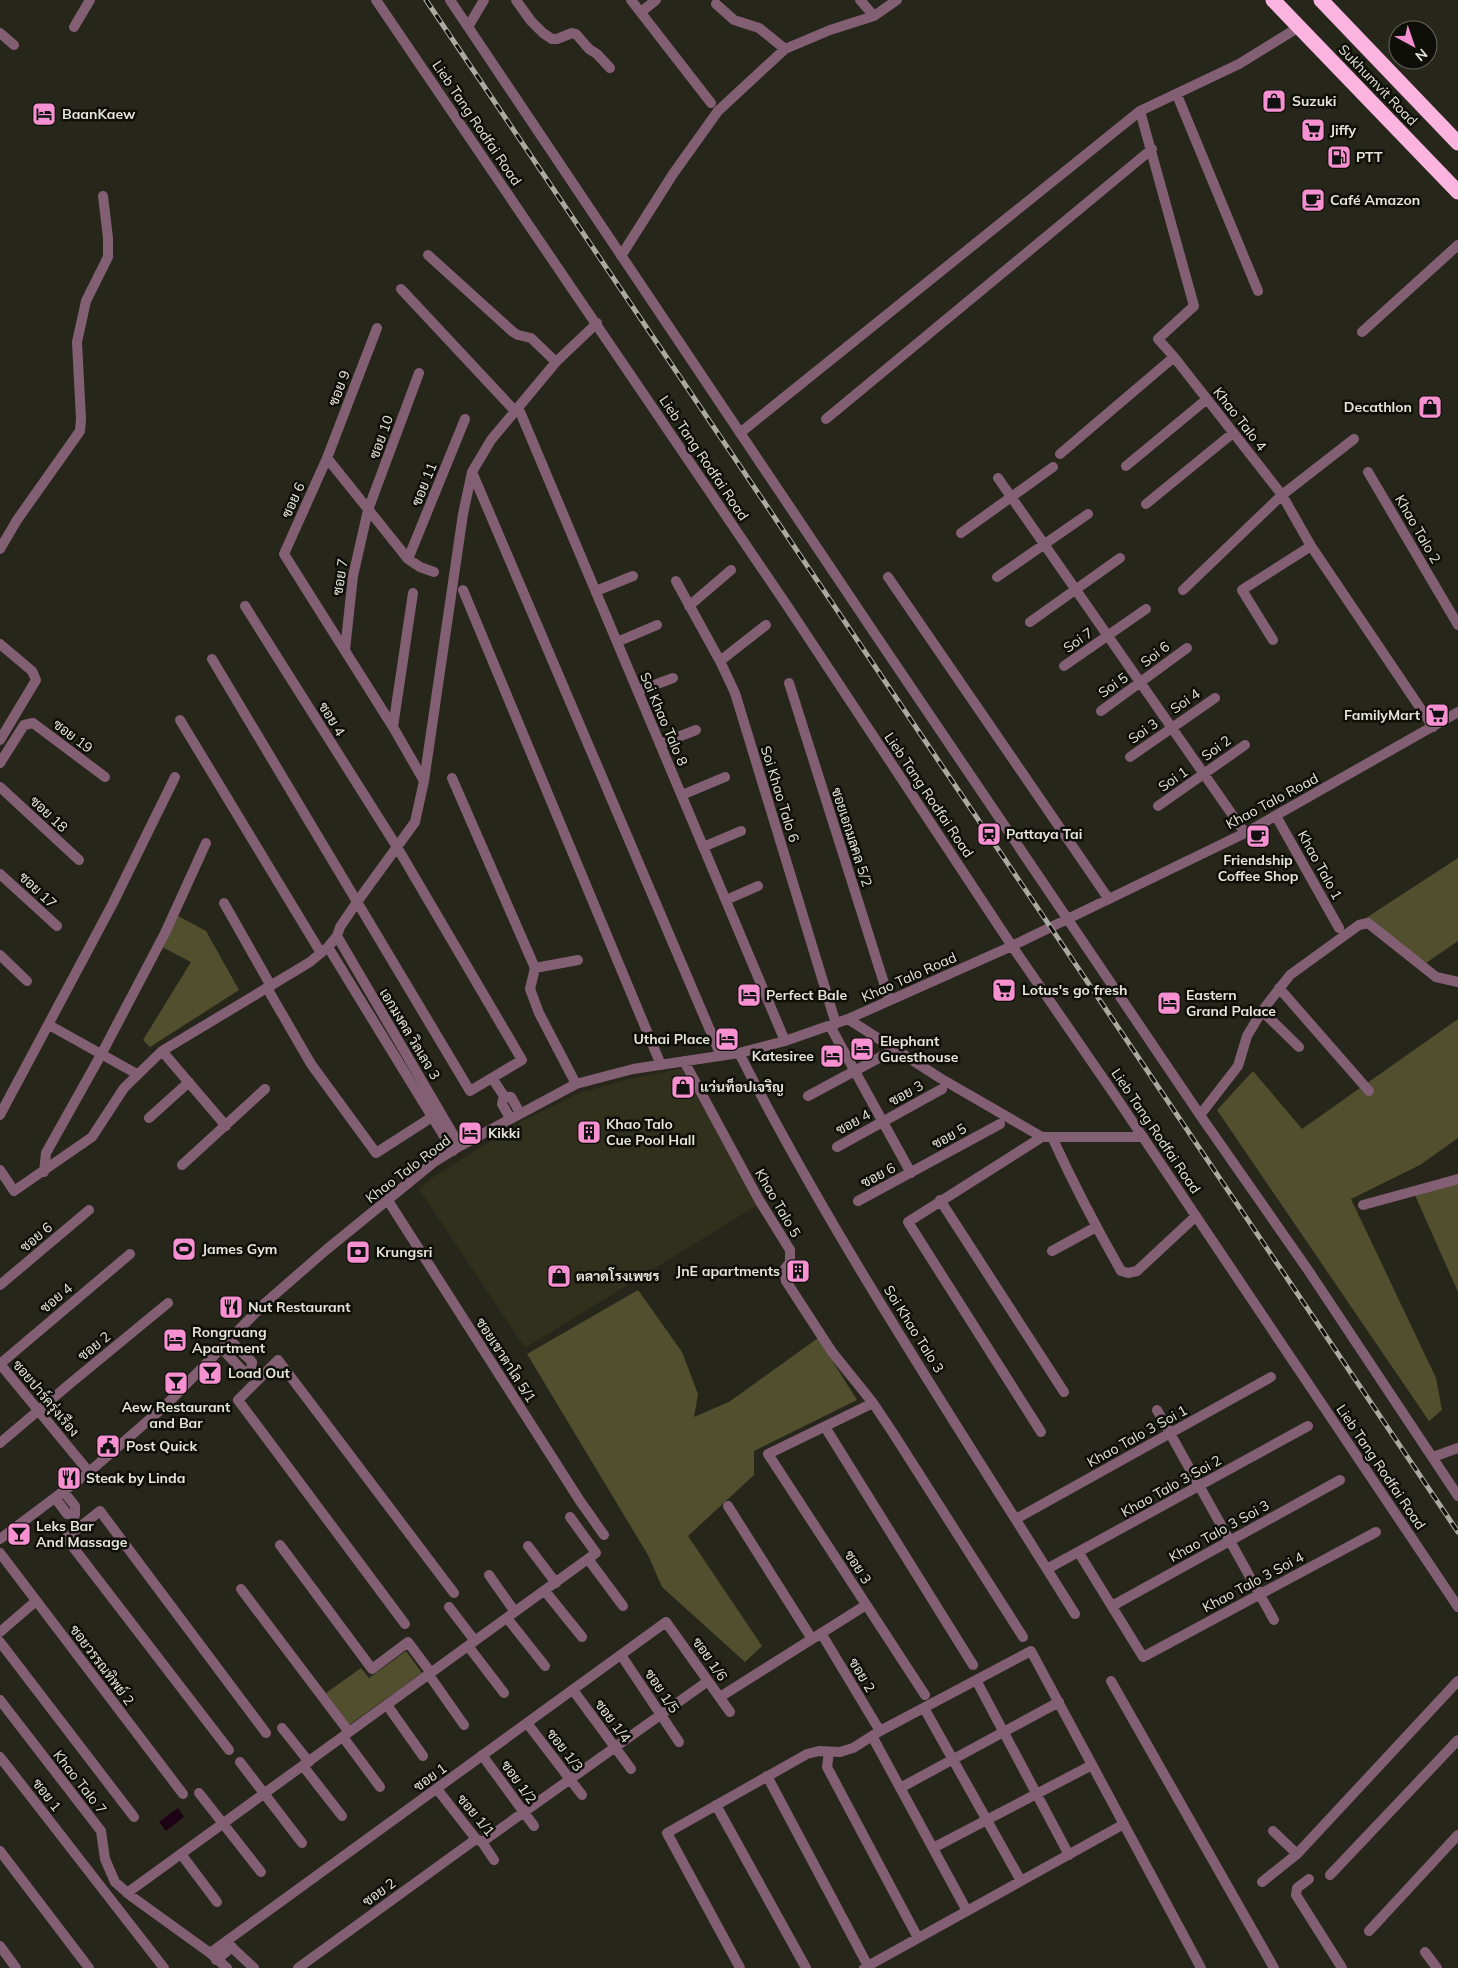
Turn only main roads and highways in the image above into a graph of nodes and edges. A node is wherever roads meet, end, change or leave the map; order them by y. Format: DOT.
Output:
graph roads {
  1 [pos="1274,0"];
  2 [pos="1321,0"];
  3 [pos="1458,143"];
  4 [pos="1458,192"];
  1 -- 4 [label="highway, Sukhumvit Road"];
  2 -- 3 [label="highway, Sukhumvit Road"];
}
